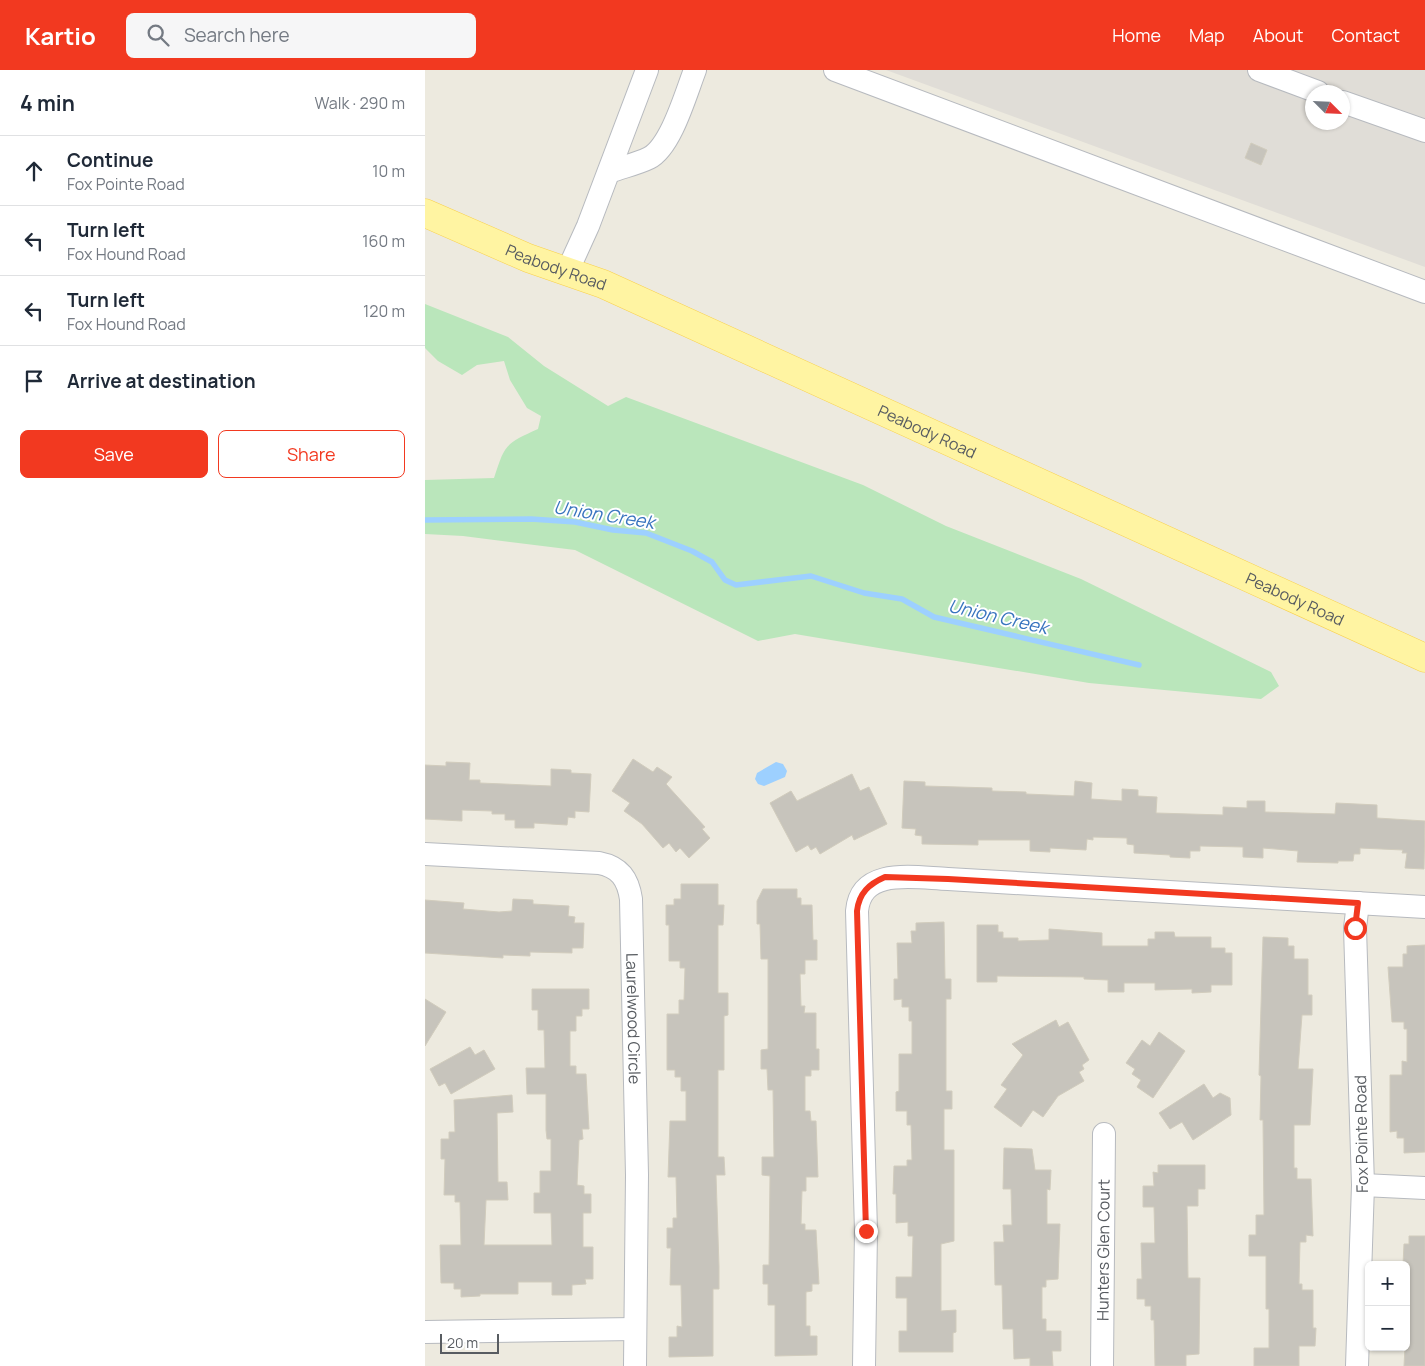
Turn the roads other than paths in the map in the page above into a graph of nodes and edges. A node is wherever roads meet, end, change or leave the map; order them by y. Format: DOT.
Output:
graph roads {
  1 [pos="647,70"];
  2 [pos="695,70"];
  3 [pos="835,70"];
  4 [pos="1259,70"];
  5 [pos="1305,87"];
  6 [pos="1350,104"];
  7 [pos="1425,131"];
  8 [pos="609,172"];
  9 [pos="425,213"];
  10 [pos="568,270"];
  11 [pos="1425,292"];
  12 [pos="1425,658"];
  13 [pos="425,854"];
  14 [pos="1358,903"];
  15 [pos="1425,907"];
  16 [pos="1104,1134"];
  17 [pos="1363,1185"];
  18 [pos="1425,1188"];
  19 [pos="635,1329"];
  20 [pos="425,1332"];
  21 [pos="635,1366"];
  22 [pos="864,1366"];
  23 [pos="1102,1366"];
  24 [pos="1357,1366"];
  1 -- 8 [label="street"];
  2 -- 8 [label="street"];
  3 -- 11 [label="street"];
  4 -- 5 [label="street"];
  6 -- 7 [label="street"];
  8 -- 10 [label="street"];
  9 -- 10 [label="main road, Peabody Road"];
  10 -- 12 [label="main road, Peabody Road"];
  13 -- 19 [label="street, Laurelwood Circle"];
  14 -- 15 [label="street"];
  14 -- 17 [label="street, Fox Pointe Road"];
  14 -- 22 [label="street"];
  16 -- 23 [label="street, Hunters Glen Court"];
  17 -- 18 [label="street"];
  17 -- 24 [label="street, Fox Pointe Road"];
  19 -- 20 [label="street"];
  19 -- 21 [label="street, Laurelwood Circle"];
}
